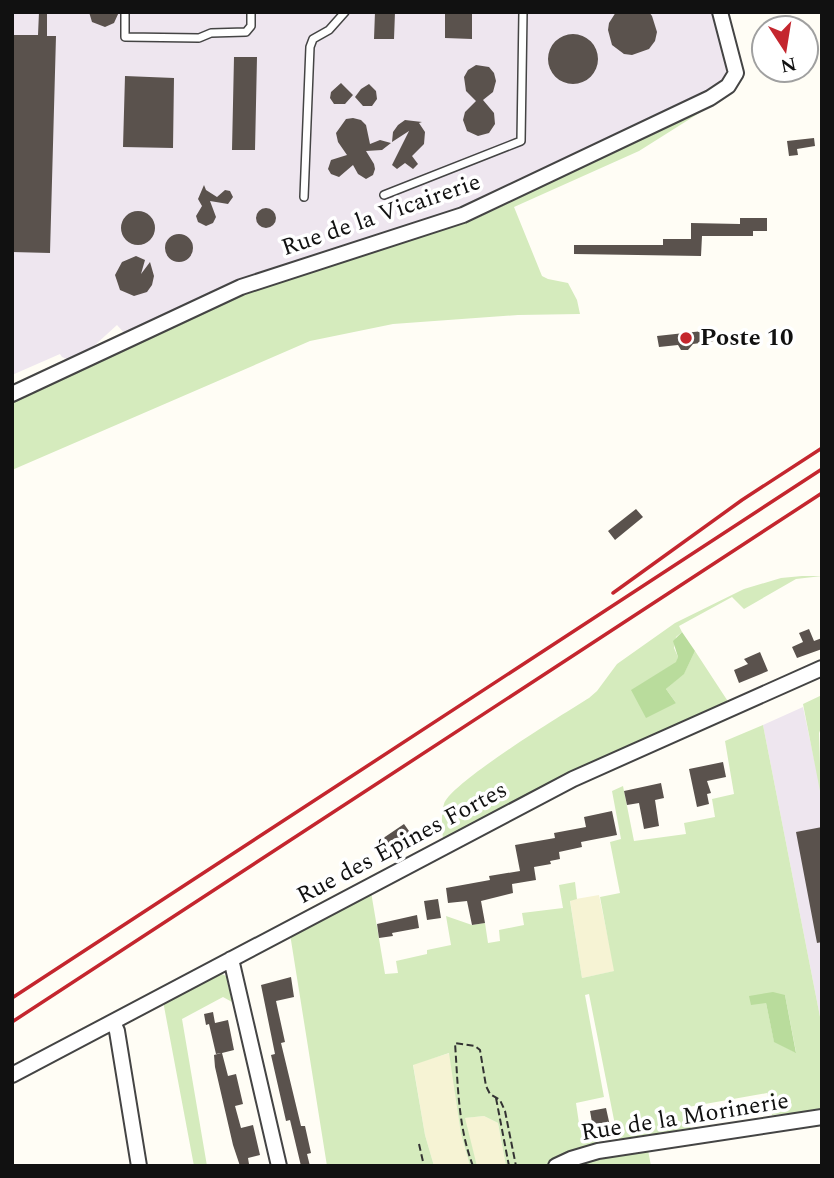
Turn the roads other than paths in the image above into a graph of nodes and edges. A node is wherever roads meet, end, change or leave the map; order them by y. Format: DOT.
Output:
graph roads {
  1 [pos="125,12"];
  2 [pos="251,12"];
  3 [pos="345,12"];
  4 [pos="523,12"];
  5 [pos="720,12"];
  6 [pos="384,195"];
  7 [pos="304,197"];
  8 [pos="12,394"];
  9 [pos="822,668"];
  10 [pos="231,959"];
  11 [pos="113,1023"];
  12 [pos="12,1076"];
  13 [pos="822,1117"];
  14 [pos="139,1166"];
  15 [pos="279,1166"];
  16 [pos="556,1166"];
  1 -- 2 [label="lane"];
  3 -- 7 [label="lane"];
  4 -- 6 [label="lane"];
  5 -- 8 [label="street, Rue de la Vicairerie"];
  9 -- 10 [label="street, Rue des Épines Fortes"];
  10 -- 11 [label="street, Rue des Épines Fortes"];
  10 -- 15 [label="street"];
  11 -- 12 [label="street, Rue des Épines Fortes"];
  11 -- 14 [label="street"];
  13 -- 16 [label="street, Rue de la Morinerie"];
}
